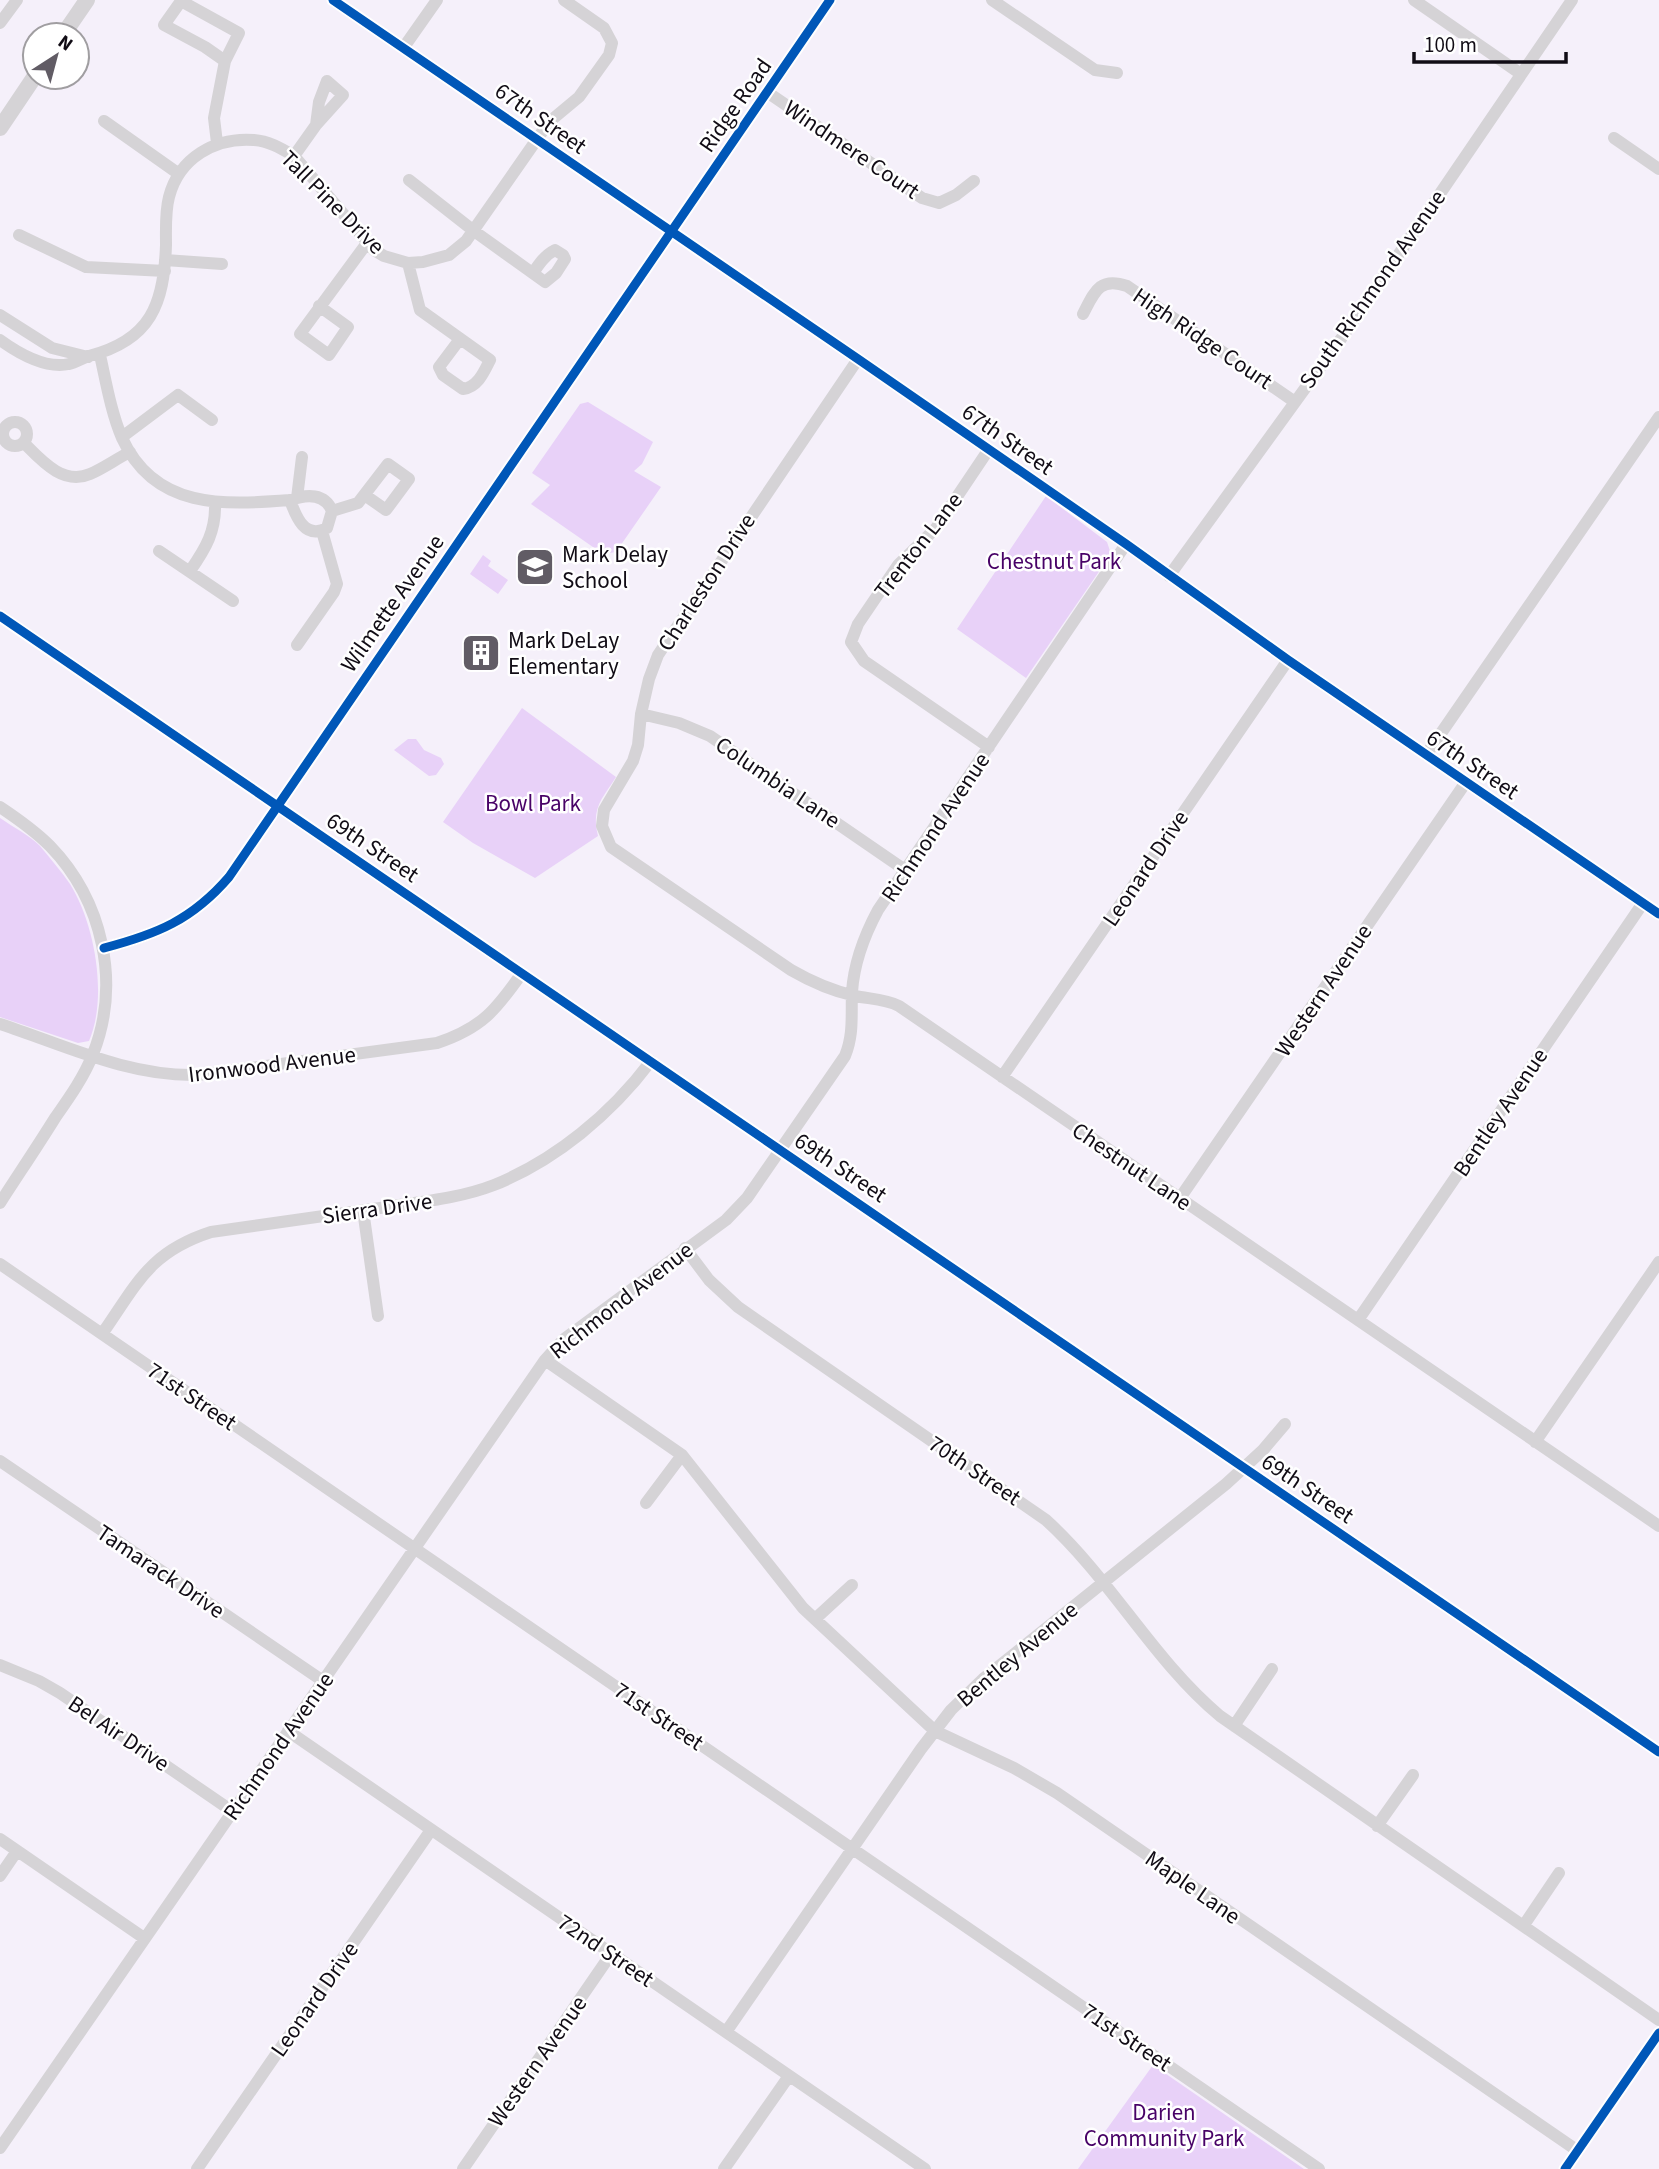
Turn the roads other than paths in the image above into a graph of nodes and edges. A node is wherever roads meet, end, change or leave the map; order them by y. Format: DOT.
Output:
graph roads {
  1 [pos="17,0"];
  2 [pos="87,0"];
  3 [pos="333,0"];
  4 [pos="437,0"];
  5 [pos="564,0"];
  6 [pos="830,0"];
  7 [pos="992,0"];
  8 [pos="1413,0"];
  9 [pos="1572,0"];
  10 [pos="73,21"];
  11 [pos="0,23"];
  12 [pos="404,47"];
  13 [pos="225,61"];
  14 [pos="1117,73"];
  15 [pos="1521,74"];
  16 [pos="25,91"];
  17 [pos="767,92"];
  18 [pos="104,121"];
  19 [pos="316,125"];
  20 [pos="0,128"];
  21 [pos="1614,138"];
  22 [pos="537,139"];
  23 [pos="217,144"];
  24 [pos="294,156"];
  25 [pos="1659,169"];
  26 [pos="179,173"];
  27 [pos="409,180"];
  28 [pos="974,181"];
  29 [pos="474,231"];
  30 [pos="671,231"];
  31 [pos="19,235"];
  32 [pos="367,243"];
  33 [pos="408,263"];
  34 [pos="222,264"];
  35 [pos="165,266"];
  36 [pos="533,273"];
  37 [pos="319,306"];
  38 [pos="1083,314"];
  39 [pos="0,315"];
  40 [pos="460,339"];
  41 [pos="0,341"];
  42 [pos="94,356"];
  43 [pos="858,359"];
  44 [pos="1295,402"];
  45 [pos="1659,417"];
  46 [pos="212,420"];
  47 [pos="122,437"];
  48 [pos="24,443"];
  49 [pos="989,449"];
  50 [pos="130,452"];
  51 [pos="302,457"];
  52 [pos="366,496"];
  53 [pos="294,499"];
  54 [pos="215,503"];
  55 [pos="332,511"];
  56 [pos="322,531"];
  57 [pos="1126,544"];
  58 [pos="159,551"];
  59 [pos="190,571"];
  60 [pos="1169,576"];
  61 [pos="233,601"];
  62 [pos="0,616"];
  63 [pos="297,645"];
  64 [pos="1288,660"];
  65 [pos="641,714"];
  66 [pos="989,747"];
  67 [pos="1426,755"];
  68 [pos="1466,782"];
  69 [pos="278,806"];
  70 [pos="0,807"];
  71 [pos="602,826"];
  72 [pos="905,870"];
  73 [pos="1643,903"];
  74 [pos="1659,914"];
  75 [pos="104,948"];
  76 [pos="522,973"];
  77 [pos="852,995"];
  78 [pos="0,1024"];
  79 [pos="92,1055"];
  80 [pos="651,1061"];
  81 [pos="1002,1077"];
  82 [pos="781,1150"];
  83 [pos="1180,1198"];
  84 [pos="0,1203"];
  85 [pos="363,1210"];
  86 [pos="685,1248"];
  87 [pos="1659,1262"];
  88 [pos="0,1264"];
  89 [pos="378,1316"];
  90 [pos="1358,1320"];
  91 [pos="103,1334"];
  92 [pos="545,1360"];
  93 [pos="1285,1424"];
  94 [pos="1535,1442"];
  95 [pos="682,1455"];
  96 [pos="0,1461"];
  97 [pos="1244,1468"];
  98 [pos="646,1503"];
  99 [pos="1659,1526"];
  100 [pos="416,1549"];
  101 [pos="1103,1582"];
  102 [pos="852,1586"];
  103 [pos="815,1619"];
  104 [pos="0,1665"];
  105 [pos="1272,1669"];
  106 [pos="323,1681"];
  107 [pos="1234,1726"];
  108 [pos="288,1731"];
  109 [pos="935,1731"];
  110 [pos="1659,1752"];
  111 [pos="1413,1774"];
  112 [pos="232,1811"];
  113 [pos="1377,1826"];
  114 [pos="431,1830"];
  115 [pos="0,1839"];
  116 [pos="852,1849"];
  117 [pos="17,1851"];
  118 [pos="1559,1873"];
  119 [pos="0,1876"];
  120 [pos="1524,1925"];
  121 [pos="145,1938"];
  122 [pos="611,1954"];
  123 [pos="1659,2020"];
  124 [pos="726,2032"];
  125 [pos="1659,2033"];
  126 [pos="789,2076"];
  127 [pos="0,2148"];
  128 [pos="1578,2151"];
  129 [pos="197,2169"];
  130 [pos="463,2169"];
  131 [pos="724,2169"];
  132 [pos="925,2169"];
  133 [pos="1318,2169"];
  134 [pos="1565,2169"];
  1 -- 11 [label="street"];
  2 -- 10 [label="main road"];
  3 -- 12 [label="street, 67th Street"];
  4 -- 12 [label="street"];
  5 -- 22 [label="street, Tall Pine Drive"];
  6 -- 17 [label="street, Ridge Road"];
  7 -- 14 [label="street"];
  8 -- 15 [label="street"];
  9 -- 15 [label="street, South Richmond Avenue"];
  12 -- 22 [label="street, 67th Street"];
  13 -- 13 [label="street"];
  13 -- 23 [label="street"];
  15 -- 44 [label="street, South Richmond Avenue"];
  16 -- 20 [label="main road"];
  17 -- 28 [label="street, Windmere Court"];
  17 -- 30 [label="street, Ridge Road"];
  18 -- 26 [label="street"];
  19 -- 24 [label="street"];
  21 -- 25 [label="street"];
  22 -- 29 [label="street, Tall Pine Drive"];
  22 -- 30 [label="street, 67th Street"];
  23 -- 24 [label="street, Tall Pine Drive"];
  23 -- 26 [label="street, Tall Pine Drive"];
  24 -- 32 [label="street, Tall Pine Drive"];
  26 -- 35 [label="street"];
  27 -- 29 [label="street"];
  29 -- 33 [label="street, Tall Pine Drive"];
  29 -- 36 [label="street"];
  30 -- 43 [label="street, 67th Street"];
  30 -- 69 [label="street, Wilmette Avenue"];
  31 -- 35 [label="street"];
  32 -- 33 [label="street, Tall Pine Drive"];
  32 -- 37 [label="street"];
  33 -- 40 [label="street"];
  34 -- 35 [label="street"];
  35 -- 42 [label="street"];
  38 -- 44 [label="street, High Ridge Court"];
  39 -- 42 [label="street"];
  41 -- 42 [label="street"];
  42 -- 47 [label="street"];
  43 -- 49 [label="street, 67th Street"];
  43 -- 65 [label="street, Charleston Drive"];
  44 -- 60 [label="street, South Richmond Avenue"];
  45 -- 67 [label="street"];
  46 -- 47 [label="street"];
  47 -- 50 [label="street"];
  48 -- 50 [label="street"];
  49 -- 57 [label="street, 67th Street"];
  49 -- 66 [label="street, Trenton Lane"];
  50 -- 54 [label="street"];
  51 -- 53 [label="street"];
  52 -- 55 [label="street"];
  53 -- 54 [label="street"];
  53 -- 55 [label="street"];
  53 -- 56 [label="street"];
  54 -- 59 [label="street"];
  55 -- 56 [label="street"];
  56 -- 63 [label="street"];
  57 -- 60 [label="street, 67th Street"];
  57 -- 66 [label="street, Richmond Avenue"];
  58 -- 59 [label="street"];
  59 -- 61 [label="street"];
  60 -- 64 [label="street, 67th Street"];
  62 -- 69 [label="street, 69th Street"];
  64 -- 67 [label="street, 67th Street"];
  64 -- 81 [label="street, Leonard Drive"];
  65 -- 71 [label="street, Charleston Drive"];
  65 -- 72 [label="street, Columbia Lane"];
  66 -- 72 [label="street, Richmond Avenue"];
  67 -- 68 [label="street, 67th Street"];
  68 -- 73 [label="street, 67th Street"];
  68 -- 83 [label="street, Western Avenue"];
  69 -- 75 [label="street, Wilmette Avenue"];
  69 -- 76 [label="street, 69th Street"];
  70 -- 75 [label="street"];
  71 -- 77 [label="street, Chestnut Lane"];
  72 -- 77 [label="street, Richmond Avenue"];
  73 -- 74 [label="street, 67th Street"];
  73 -- 90 [label="street, Bentley Avenue"];
  75 -- 79 [label="street"];
  76 -- 79 [label="street, Ironwood Avenue"];
  76 -- 80 [label="street, 69th Street"];
  77 -- 81 [label="street, Chestnut Lane"];
  77 -- 82 [label="street, Richmond Avenue"];
  78 -- 79 [label="street, Ironwood Avenue"];
  79 -- 84 [label="street"];
  80 -- 82 [label="street, 69th Street"];
  80 -- 85 [label="street, Sierra Drive"];
  81 -- 83 [label="street, Chestnut Lane"];
  82 -- 86 [label="street, Richmond Avenue"];
  82 -- 97 [label="street, 69th Street"];
  83 -- 90 [label="street, Chestnut Lane"];
  85 -- 89 [label="street"];
  85 -- 91 [label="street, Sierra Drive"];
  86 -- 92 [label="street, Richmond Avenue"];
  86 -- 101 [label="street, 70th Street"];
  87 -- 94 [label="street"];
  88 -- 91 [label="street, 71st Street"];
  90 -- 94 [label="street, Chestnut Lane"];
  91 -- 100 [label="street, 71st Street"];
  92 -- 95 [label="street, Maple Lane"];
  92 -- 100 [label="street, Richmond Avenue"];
  93 -- 97 [label="street, Bentley Avenue"];
  94 -- 99 [label="street, Chestnut Lane"];
  95 -- 98 [label="street"];
  95 -- 103 [label="street, Maple Lane"];
  96 -- 106 [label="street, Tamarack Drive"];
  97 -- 101 [label="street, Bentley Avenue"];
  97 -- 110 [label="street, 69th Street"];
  100 -- 106 [label="street, Richmond Avenue"];
  100 -- 116 [label="street, 71st Street"];
  101 -- 107 [label="street, 70th Street"];
  101 -- 109 [label="street, Bentley Avenue"];
  102 -- 103 [label="street"];
  103 -- 109 [label="street, Maple Lane"];
  104 -- 112 [label="street, Bel Air Drive"];
  105 -- 107 [label="street"];
  106 -- 108 [label="street, Richmond Avenue"];
  107 -- 113 [label="street, 70th Street"];
  108 -- 112 [label="street, Richmond Avenue"];
  108 -- 114 [label="street, 72nd Street"];
  109 -- 116 [label="street, Bentley Avenue"];
  109 -- 128 [label="street, Maple Lane"];
  111 -- 113 [label="street"];
  112 -- 121 [label="street, Richmond Avenue"];
  113 -- 120 [label="street, 70th Street"];
  114 -- 122 [label="street, 72nd Street"];
  114 -- 129 [label="street, Leonard Drive"];
  115 -- 117 [label="street"];
  116 -- 124 [label="street, Bentley Avenue"];
  116 -- 133 [label="street, 71st Street"];
  117 -- 119 [label="street"];
  117 -- 121 [label="street"];
  118 -- 120 [label="street"];
  120 -- 123 [label="street, 70th Street"];
  121 -- 127 [label="street, Richmond Avenue"];
  122 -- 124 [label="street, 72nd Street"];
  122 -- 130 [label="street, Western Avenue"];
  124 -- 126 [label="street, 72nd Street"];
  125 -- 128 [label="street"];
  126 -- 131 [label="street"];
  126 -- 132 [label="street, 72nd Street"];
  128 -- 134 [label="street"];
}
